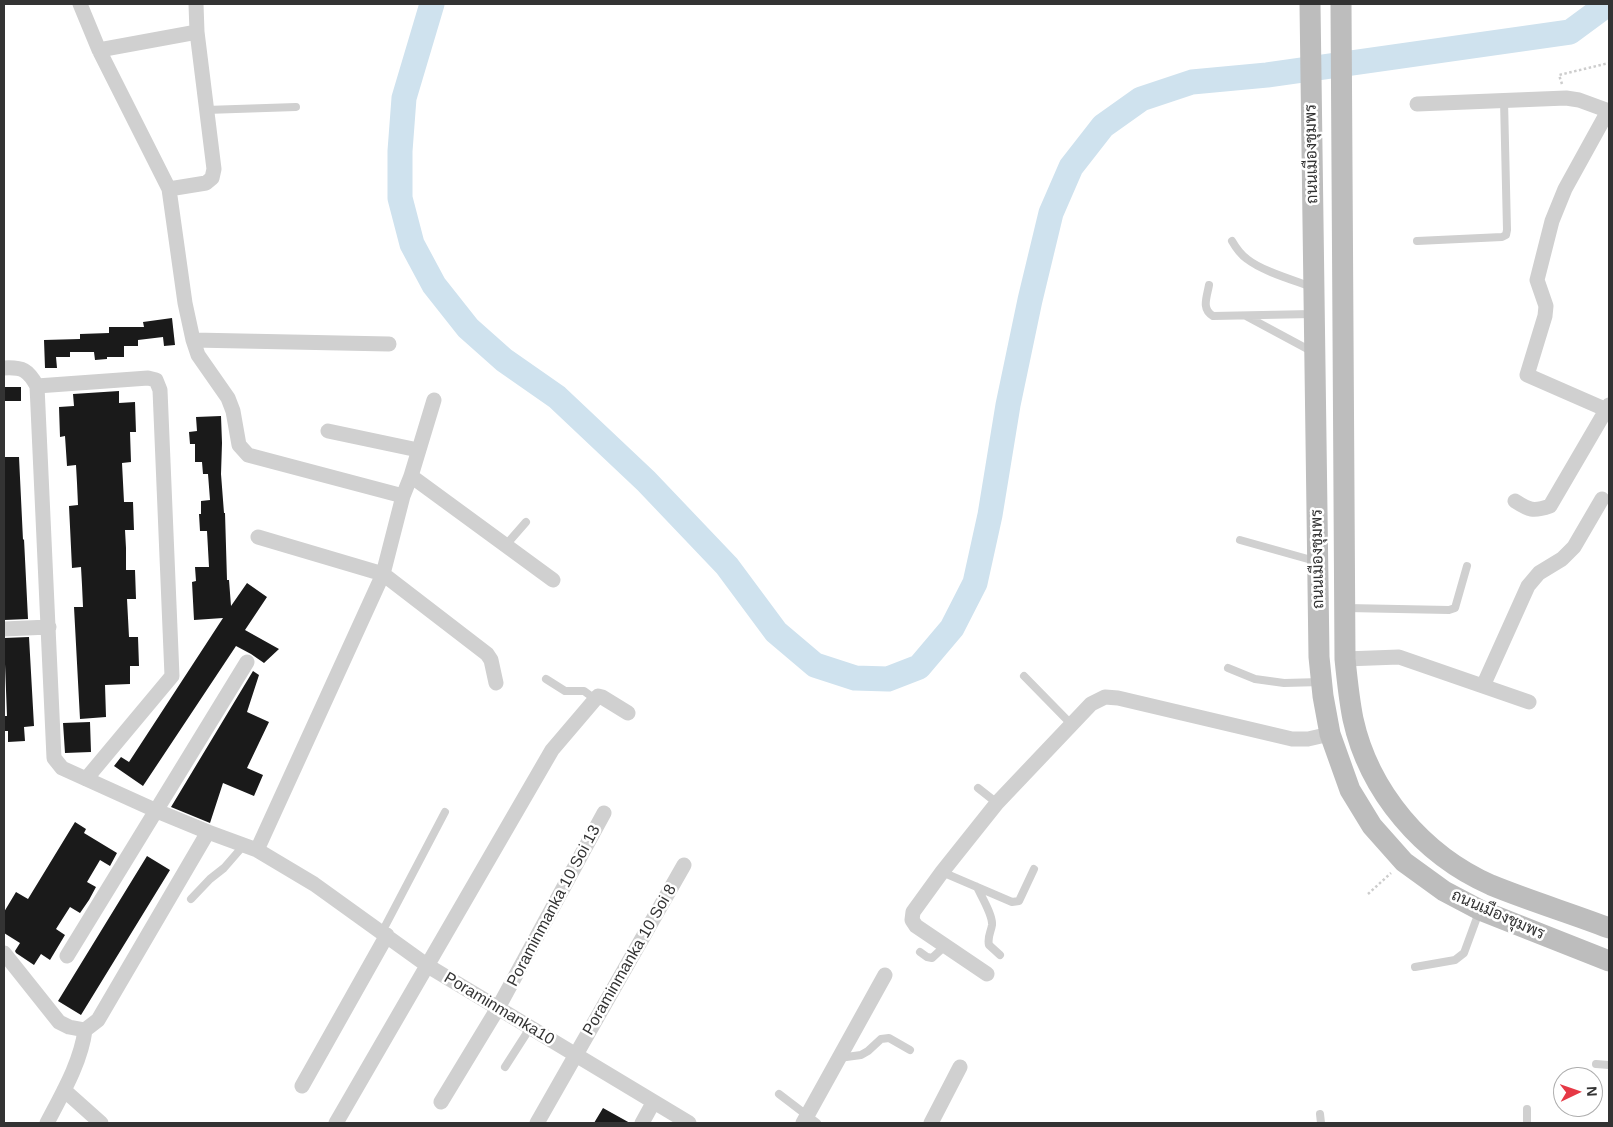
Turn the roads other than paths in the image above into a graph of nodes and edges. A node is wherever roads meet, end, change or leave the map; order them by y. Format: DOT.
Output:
graph roads {
  1 [pos="80,4"];
  2 [pos="196,4"];
  3 [pos="1310,4"];
  4 [pos="1341,4"];
  5 [pos="197,32"];
  6 [pos="99,50"];
  7 [pos="1504,100"];
  8 [pos="1417,104"];
  9 [pos="296,107"];
  10 [pos="206,110"];
  11 [pos="1609,111"];
  12 [pos="169,189"];
  13 [pos="1232,241"];
  14 [pos="1417,241"];
  15 [pos="1209,285"];
  16 [pos="1314,287"];
  17 [pos="1314,314"];
  18 [pos="1244,315"];
  19 [pos="193,340"];
  20 [pos="388,344"];
  21 [pos="1314,353"];
  22 [pos="4,368"];
  23 [pos="37,386"];
  24 [pos="434,400"];
  25 [pos="1608,408"];
  26 [pos="328,431"];
  27 [pos="418,450"];
  28 [pos="410,476"];
  29 [pos="402,496"];
  30 [pos="1602,499"];
  31 [pos="1515,501"];
  32 [pos="526,522"];
  33 [pos="258,537"];
  34 [pos="1240,540"];
  35 [pos="505,546"];
  36 [pos="1318,561"];
  37 [pos="1467,566"];
  38 [pos="383,574"];
  39 [pos="553,580"];
  40 [pos="1345,608"];
  41 [pos="49,627"];
  42 [pos="4,629"];
  43 [pos="1345,659"];
  44 [pos="247,662"];
  45 [pos="1228,668"];
  46 [pos="1024,676"];
  47 [pos="546,679"];
  48 [pos="1321,682"];
  49 [pos="496,683"];
  50 [pos="1483,686"];
  51 [pos="595,699"];
  52 [pos="1529,702"];
  53 [pos="628,713"];
  54 [pos="1072,725"];
  55 [pos="1330,734"];
  56 [pos="86,779"];
  57 [pos="978,788"];
  58 [pos="997,803"];
  59 [pos="157,811"];
  60 [pos="445,812"];
  61 [pos="604,813"];
  62 [pos="208,832"];
  63 [pos="251,848"];
  64 [pos="684,865"];
  65 [pos="1034,869"];
  66 [pos="942,872"];
  67 [pos="977,887"];
  68 [pos="191,899"];
  69 [pos="1480,910"];
  70 [pos="1609,928"];
  71 [pos="384,934"];
  72 [pos="945,946"];
  73 [pos="920,952"];
  74 [pos="4,954"];
  75 [pos="1000,954"];
  76 [pos="67,956"];
  77 [pos="1609,961"];
  78 [pos="428,966"];
  79 [pos="1415,967"];
  80 [pos="987,974"];
  81 [pos="885,975"];
  82 [pos="498,1008"];
  83 [pos="530,1028"];
  84 [pos="85,1030"];
  85 [pos="910,1050"];
  86 [pos="575,1056"];
  87 [pos="839,1058"];
  88 [pos="1596,1064"];
  89 [pos="1609,1065"];
  90 [pos="505,1067"];
  91 [pos="960,1067"];
  92 [pos="302,1086"];
  93 [pos="64,1090"];
  94 [pos="779,1094"];
  95 [pos="441,1102"];
  96 [pos="653,1103"];
  97 [pos="1527,1109"];
  98 [pos="1320,1114"];
  99 [pos="809,1121"];
  100 [pos="48,1123"];
  101 [pos="101,1123"];
  102 [pos="336,1123"];
  103 [pos="537,1123"];
  104 [pos="642,1123"];
  105 [pos="689,1123"];
  106 [pos="931,1123"];
  107 [pos="1320,1123"];
  108 [pos="1527,1123"];
  1 -- 6 [label="street"];
  2 -- 5 [label="street"];
  3 -- 16 [label="main road, ถนนเมืองชุมพร"];
  4 -- 40 [label="main road, ถนนเมืองชุมพร"];
  5 -- 6 [label="street"];
  5 -- 10 [label="street"];
  6 -- 12 [label="street"];
  7 -- 8 [label="street"];
  7 -- 11 [label="street"];
  7 -- 14 [label="lane"];
  9 -- 10 [label="lane"];
  10 -- 12 [label="street"];
  11 -- 25 [label="street"];
  12 -- 19 [label="street"];
  13 -- 16 [label="lane"];
  15 -- 18 [label="lane"];
  16 -- 17 [label="main road, ถนนเมืองชุมพร"];
  17 -- 18 [label="lane"];
  17 -- 21 [label="main road, ถนนเมืองชุมพร"];
  18 -- 21 [label="lane"];
  19 -- 20 [label="street"];
  19 -- 29 [label="street"];
  21 -- 36 [label="main road, ถนนเมืองชุมพร"];
  22 -- 23 [label="street"];
  23 -- 41 [label="street, Poraminmanka10"];
  23 -- 56 [label="street"];
  24 -- 27 [label="street"];
  25 -- 31 [label="street"];
  26 -- 27 [label="street"];
  27 -- 28 [label="street"];
  28 -- 29 [label="street"];
  28 -- 35 [label="street"];
  29 -- 38 [label="street"];
  30 -- 50 [label="street"];
  32 -- 35 [label="lane"];
  33 -- 38 [label="street"];
  34 -- 36 [label="lane"];
  35 -- 39 [label="street"];
  36 -- 48 [label="main road, ถนนเมืองชุมพร"];
  37 -- 40 [label="lane"];
  38 -- 49 [label="street"];
  38 -- 63 [label="street"];
  40 -- 43 [label="main road, ถนนเมืองชุมพร"];
  41 -- 42 [label="street"];
  41 -- 56 [label="street, Poraminmanka10"];
  43 -- 50 [label="street"];
  43 -- 70 [label="main road, ถนนเมืองชุมพร"];
  44 -- 59 [label="street"];
  45 -- 48 [label="lane"];
  46 -- 54 [label="lane"];
  47 -- 51 [label="lane"];
  48 -- 55 [label="main road, ถนนเมืองชุมพร"];
  50 -- 52 [label="street"];
  51 -- 53 [label="street"];
  51 -- 78 [label="street"];
  54 -- 55 [label="street"];
  54 -- 58 [label="street"];
  55 -- 69 [label="main road, ถนนเมืองชุมพร"];
  56 -- 59 [label="street, Poraminmanka10"];
  57 -- 58 [label="lane"];
  58 -- 66 [label="street"];
  59 -- 62 [label="street, Poraminmanka10"];
  59 -- 76 [label="street"];
  60 -- 71 [label="lane"];
  61 -- 82 [label="street, Poraminmanka 10 Soi 13"];
  62 -- 63 [label="street, Poraminmanka10"];
  62 -- 84 [label="street"];
  63 -- 68 [label="lane"];
  63 -- 71 [label="street, Poraminmanka10"];
  64 -- 86 [label="street, Poraminmanka 10 Soi 8"];
  65 -- 67 [label="lane"];
  66 -- 67 [label="lane"];
  66 -- 72 [label="street"];
  67 -- 75 [label="lane"];
  69 -- 77 [label="main road, ถนนเมืองชุมพร"];
  69 -- 79 [label="lane"];
  71 -- 78 [label="street, Poraminmanka10"];
  71 -- 92 [label="street"];
  72 -- 73 [label="lane"];
  72 -- 80 [label="street"];
  74 -- 84 [label="street"];
  78 -- 82 [label="street, Poraminmanka10"];
  78 -- 102 [label="street"];
  81 -- 87 [label="street"];
  82 -- 83 [label="street, Poraminmanka10"];
  82 -- 95 [label="street, Poraminmanka 10 Soi 13"];
  83 -- 86 [label="street, Poraminmanka10"];
  83 -- 90 [label="lane"];
  84 -- 93 [label="street"];
  85 -- 87 [label="lane"];
  86 -- 96 [label="street, Poraminmanka10"];
  86 -- 103 [label="street, Poraminmanka 10 Soi 8"];
  87 -- 99 [label="street"];
  88 -- 89 [label="lane"];
  91 -- 106 [label="street"];
  93 -- 100 [label="street"];
  93 -- 101 [label="street"];
  94 -- 99 [label="lane"];
  96 -- 104 [label="street"];
  96 -- 105 [label="street, Poraminmanka10"];
  97 -- 108 [label="lane"];
  98 -- 107 [label="lane"];
}
